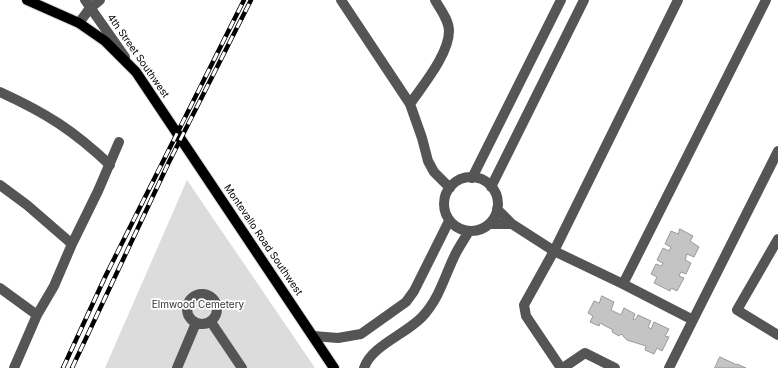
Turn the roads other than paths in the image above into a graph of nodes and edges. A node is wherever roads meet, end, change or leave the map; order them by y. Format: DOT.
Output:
graph roads {
  1 [pos="27,0"];
  2 [pos="100,0"];
  3 [pos="340,0"];
  4 [pos="434,0"];
  5 [pos="561,0"];
  6 [pos="584,0"];
  7 [pos="678,0"];
  8 [pos="766,0"];
  9 [pos="88,3"];
  10 [pos="78,23"];
  11 [pos="136,72"];
  12 [pos="0,92"];
  13 [pos="410,104"];
  14 [pos="172,125"];
  15 [pos="120,142"];
  16 [pos="778,151"];
  17 [pos="110,165"];
  18 [pos="472,178"];
  19 [pos="0,185"];
  20 [pos="491,187"];
  21 [pos="450,188"];
  22 [pos="497,209"];
  23 [pos="449,221"];
  24 [pos="489,224"];
  25 [pos="512,224"];
  26 [pos="469,231"];
  27 [pos="778,239"];
  28 [pos="72,244"];
  29 [pos="554,250"];
  30 [pos="623,284"];
  31 [pos="0,288"];
  32 [pos="37,315"];
  33 [pos="693,320"];
  34 [pos="211,322"];
  35 [pos="196,323"];
  36 [pos="778,335"];
  37 [pos="313,336"];
  38 [pos="14,368"];
  39 [pos="177,368"];
  40 [pos="242,368"];
  41 [pos="334,368"];
  42 [pos="364,368"];
  43 [pos="562,368"];
  44 [pos="615,368"];
  45 [pos="669,368"];
  1 -- 10 [label="main road"];
  2 -- 9 [label="street"];
  3 -- 13 [label="street"];
  4 -- 13 [label="street"];
  5 -- 18 [label="street"];
  6 -- 20 [label="street"];
  7 -- 29 [label="street"];
  8 -- 30 [label="street"];
  9 -- 10 [label="street"];
  9 -- 11 [label="street, 4th Street Southwest"];
  10 -- 11 [label="main road"];
  11 -- 14 [label="main road, 4th Street Southwest"];
  12 -- 17 [label="street"];
  13 -- 21 [label="street"];
  14 -- 37 [label="main road, Montevallo Road Southwest"];
  15 -- 17 [label="street"];
  16 -- 33 [label="street"];
  17 -- 28 [label="street"];
  18 -- 20 [label="street"];
  18 -- 21 [label="street"];
  19 -- 28 [label="street"];
  20 -- 22 [label="street"];
  21 -- 23 [label="street"];
  22 -- 24 [label="street"];
  22 -- 25 [label="street"];
  23 -- 26 [label="street"];
  23 -- 37 [label="street"];
  24 -- 25 [label="street"];
  24 -- 26 [label="street"];
  25 -- 29 [label="street"];
  26 -- 42 [label="street"];
  27 -- 36 [label="street"];
  28 -- 32 [label="street"];
  29 -- 30 [label="street"];
  29 -- 43 [label="street"];
  30 -- 33 [label="street"];
  31 -- 32 [label="street"];
  32 -- 38 [label="street"];
  33 -- 45 [label="street"];
  34 -- 35 [label="street"];
  34 -- 35 [label="street"];
  34 -- 40 [label="street"];
  35 -- 39 [label="street"];
  37 -- 41 [label="main road, Montevallo Road Southwest"];
  43 -- 44 [label="street"];
}
